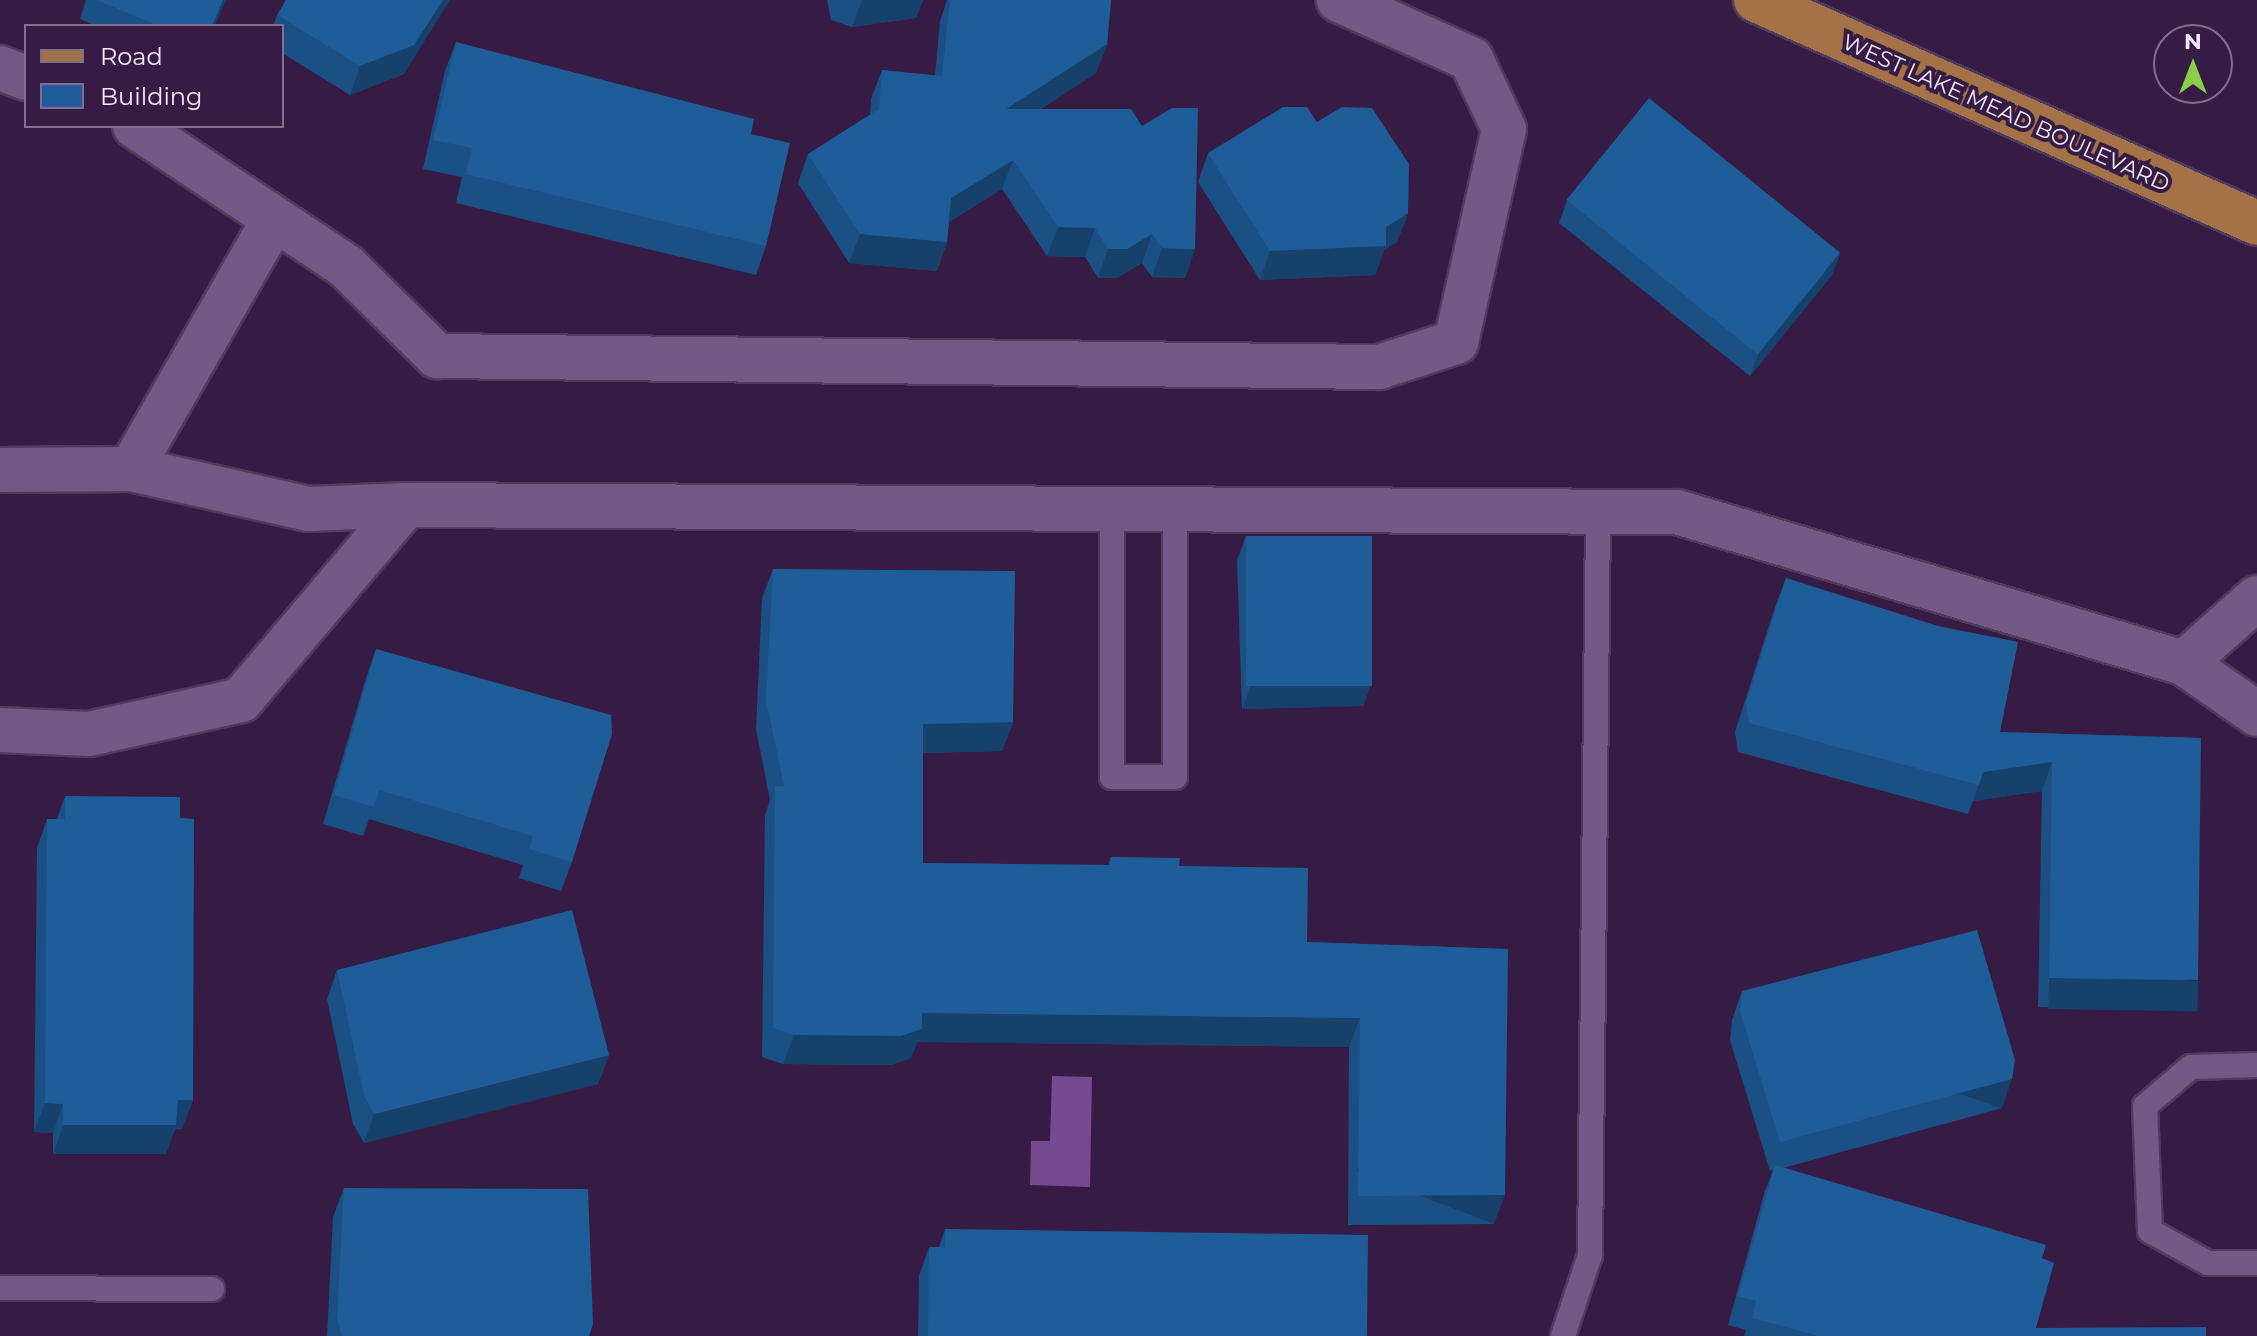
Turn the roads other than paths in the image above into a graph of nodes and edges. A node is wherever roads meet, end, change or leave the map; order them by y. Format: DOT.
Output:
graph roads {
  1 [pos="1339,0"];
  2 [pos="1756,0"];
  3 [pos="0,68"];
  4 [pos="24,77"];
  5 [pos="138,128"];
  6 [pos="274,219"];
  7 [pos="2257,223"];
  8 [pos="131,469"];
  9 [pos="0,470"];
  10 [pos="406,505"];
  11 [pos="1112,508"];
  12 [pos="1175,510"];
  13 [pos="1598,511"];
  14 [pos="2257,598"];
  15 [pos="2184,663"];
  16 [pos="2257,714"];
  17 [pos="0,730"];
  18 [pos="2257,1065"];
  19 [pos="2257,1263"];
  20 [pos="0,1288"];
  21 [pos="212,1289"];
  22 [pos="1563,1336"];
  1 -- 6 [label="street"];
  2 -- 7 [label="main road, WEST LAKE MEAD BOULEVARD"];
  3 -- 4 [label="street"];
  5 -- 6 [label="street"];
  6 -- 8 [label="street"];
  8 -- 9 [label="street"];
  8 -- 10 [label="street"];
  10 -- 11 [label="street"];
  10 -- 17 [label="street"];
  11 -- 12 [label="street"];
  11 -- 12 [label="lane"];
  12 -- 13 [label="street"];
  13 -- 15 [label="street"];
  13 -- 22 [label="lane"];
  14 -- 15 [label="street"];
  15 -- 16 [label="street"];
  18 -- 19 [label="lane"];
  20 -- 21 [label="lane"];
}
